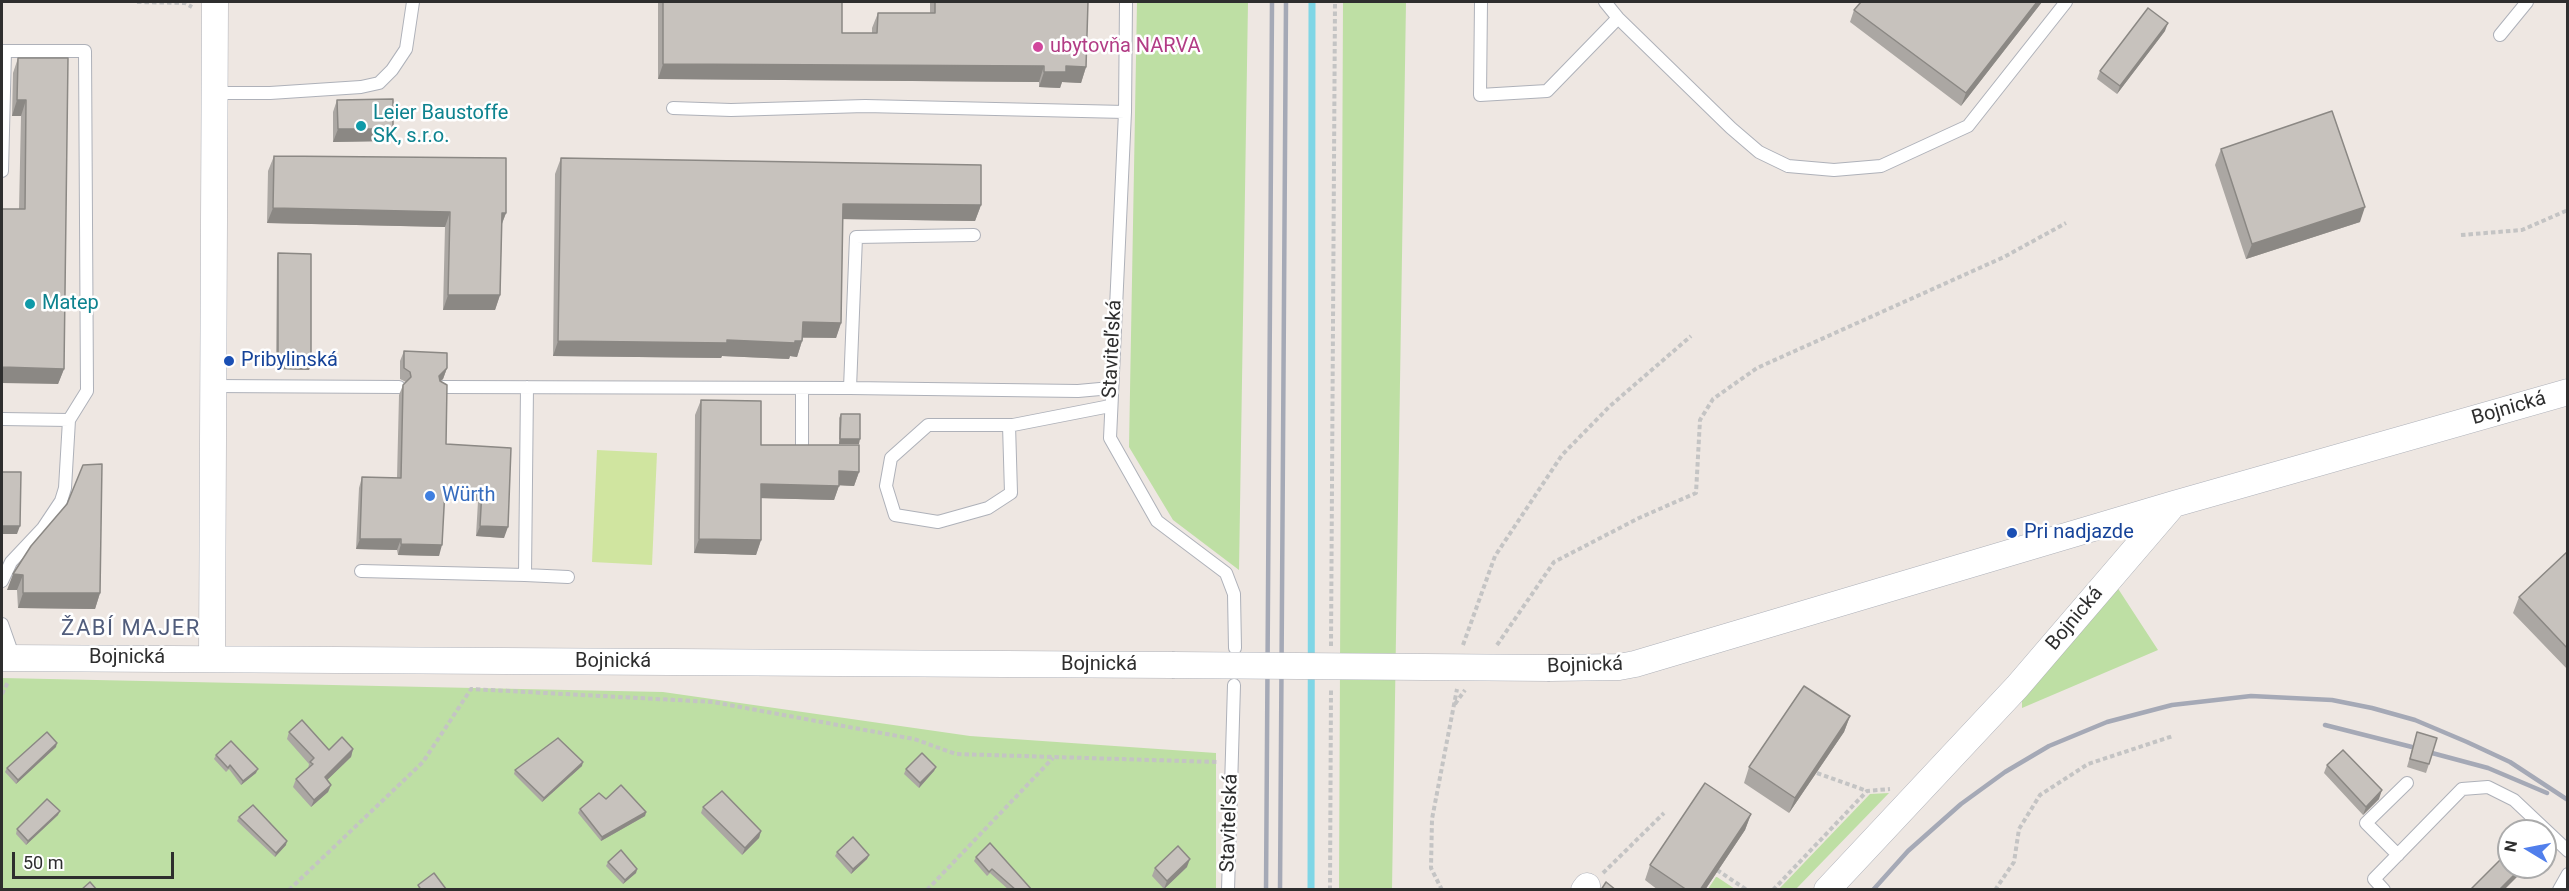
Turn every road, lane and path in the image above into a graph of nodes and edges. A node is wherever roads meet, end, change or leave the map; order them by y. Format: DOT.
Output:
graph roads {
  1 [pos="215,2"];
  2 [pos="413,2"];
  3 [pos="1126,2"];
  4 [pos="1335,2"];
  5 [pos="1481,2"];
  6 [pos="1605,2"];
  7 [pos="2066,2"];
  8 [pos="2527,2"];
  9 [pos="1618,18"];
  10 [pos="2500,35"];
  11 [pos="3,51"];
  12 [pos="215,93"];
  13 [pos="673,108"];
  14 [pos="1125,112"];
  15 [pos="2,171"];
  16 [pos="2568,210"];
  17 [pos="2066,223"];
  18 [pos="974,235"];
  19 [pos="2461,235"];
  20 [pos="1691,336"];
  21 [pos="212,387"];
  22 [pos="399,387"];
  23 [pos="443,387"];
  24 [pos="527,387"];
  25 [pos="801,388"];
  26 [pos="850,388"];
  27 [pos="1111,388"];
  28 [pos="2568,392"];
  29 [pos="1110,406"];
  30 [pos="2,418"];
  31 [pos="69,420"];
  32 [pos="1009,425"];
  33 [pos="802,452"];
  34 [pos="2174,504"];
  35 [pos="361,571"];
  36 [pos="525,575"];
  37 [pos="567,577"];
  38 [pos="2,581"];
  39 [pos="2,624"];
  40 [pos="1235,648"];
  41 [pos="1331,648"];
  42 [pos="1462,648"];
  43 [pos="1495,648"];
  44 [pos="8,658"];
  45 [pos="212,659"];
  46 [pos="1234,685"];
  47 [pos="1331,685"];
  48 [pos="1457,686"];
  49 [pos="1468,686"];
  50 [pos="1455,705"];
  51 [pos="2173,736"];
  52 [pos="1053,758"];
  53 [pos="1233,762"];
  54 [pos="1817,773"];
  55 [pos="2407,783"];
  56 [pos="1867,791"];
  57 [pos="1664,813"];
  58 [pos="2568,851"];
  59 [pos="2398,855"];
  60 [pos="1717,870"];
  61 [pos="2568,874"];
  62 [pos="1586,888"];
  63 [pos="289,890"];
  64 [pos="927,890"];
  65 [pos="1228,890"];
  66 [pos="1330,890"];
  67 [pos="1442,890"];
  68 [pos="1747,890"];
  69 [pos="1827,890"];
  70 [pos="1995,890"];
  71 [pos="2384,890"];
  72 [pos="2559,890"];
  1 -- 12 [label="street"];
  2 -- 12 [label="lane"];
  3 -- 14 [label="lane, Staviteľská"];
  4 -- 41 [label="path"];
  5 -- 9 [label="lane"];
  6 -- 9 [label="lane"];
  7 -- 9 [label="lane"];
  8 -- 10 [label="lane"];
  11 -- 15 [label="lane"];
  11 -- 31 [label="lane"];
  12 -- 21 [label="street"];
  13 -- 14 [label="lane"];
  14 -- 27 [label="lane, Staviteľská"];
  16 -- 19 [label="path"];
  17 -- 43 [label="path"];
  18 -- 26 [label="lane"];
  20 -- 42 [label="path"];
  21 -- 22 [label="lane"];
  21 -- 45 [label="street"];
  23 -- 24 [label="lane"];
  24 -- 25 [label="lane"];
  24 -- 36 [label="lane"];
  25 -- 26 [label="lane"];
  25 -- 33 [label="lane"];
  26 -- 27 [label="lane"];
  27 -- 29 [label="lane, Staviteľská"];
  28 -- 34 [label="street, Bojnická"];
  29 -- 32 [label="lane"];
  29 -- 40 [label="lane, Staviteľská"];
  30 -- 31 [label="lane"];
  31 -- 38 [label="lane"];
  32 -- 32 [label="lane"];
  34 -- 45 [label="street, Bojnická, bridge"];
  34 -- 69 [label="street, Bojnická"];
  35 -- 36 [label="lane"];
  36 -- 37 [label="lane"];
  39 -- 44 [label="lane"];
  44 -- 45 [label="street, Bojnická"];
  46 -- 53 [label="lane, Staviteľská"];
  47 -- 66 [label="path"];
  48 -- 50 [label="path"];
  49 -- 50 [label="path"];
  50 -- 67 [label="path"];
  51 -- 70 [label="path"];
  52 -- 53 [label="path"];
  52 -- 63 [label="path"];
  52 -- 64 [label="path"];
  53 -- 65 [label="lane, Staviteľská"];
  54 -- 56 [label="path"];
  55 -- 59 [label="lane"];
  57 -- 62 [label="path"];
  58 -- 59 [label="lane"];
  59 -- 71 [label="lane"];
  60 -- 68 [label="path"];
  61 -- 72 [label="lane"];
}
